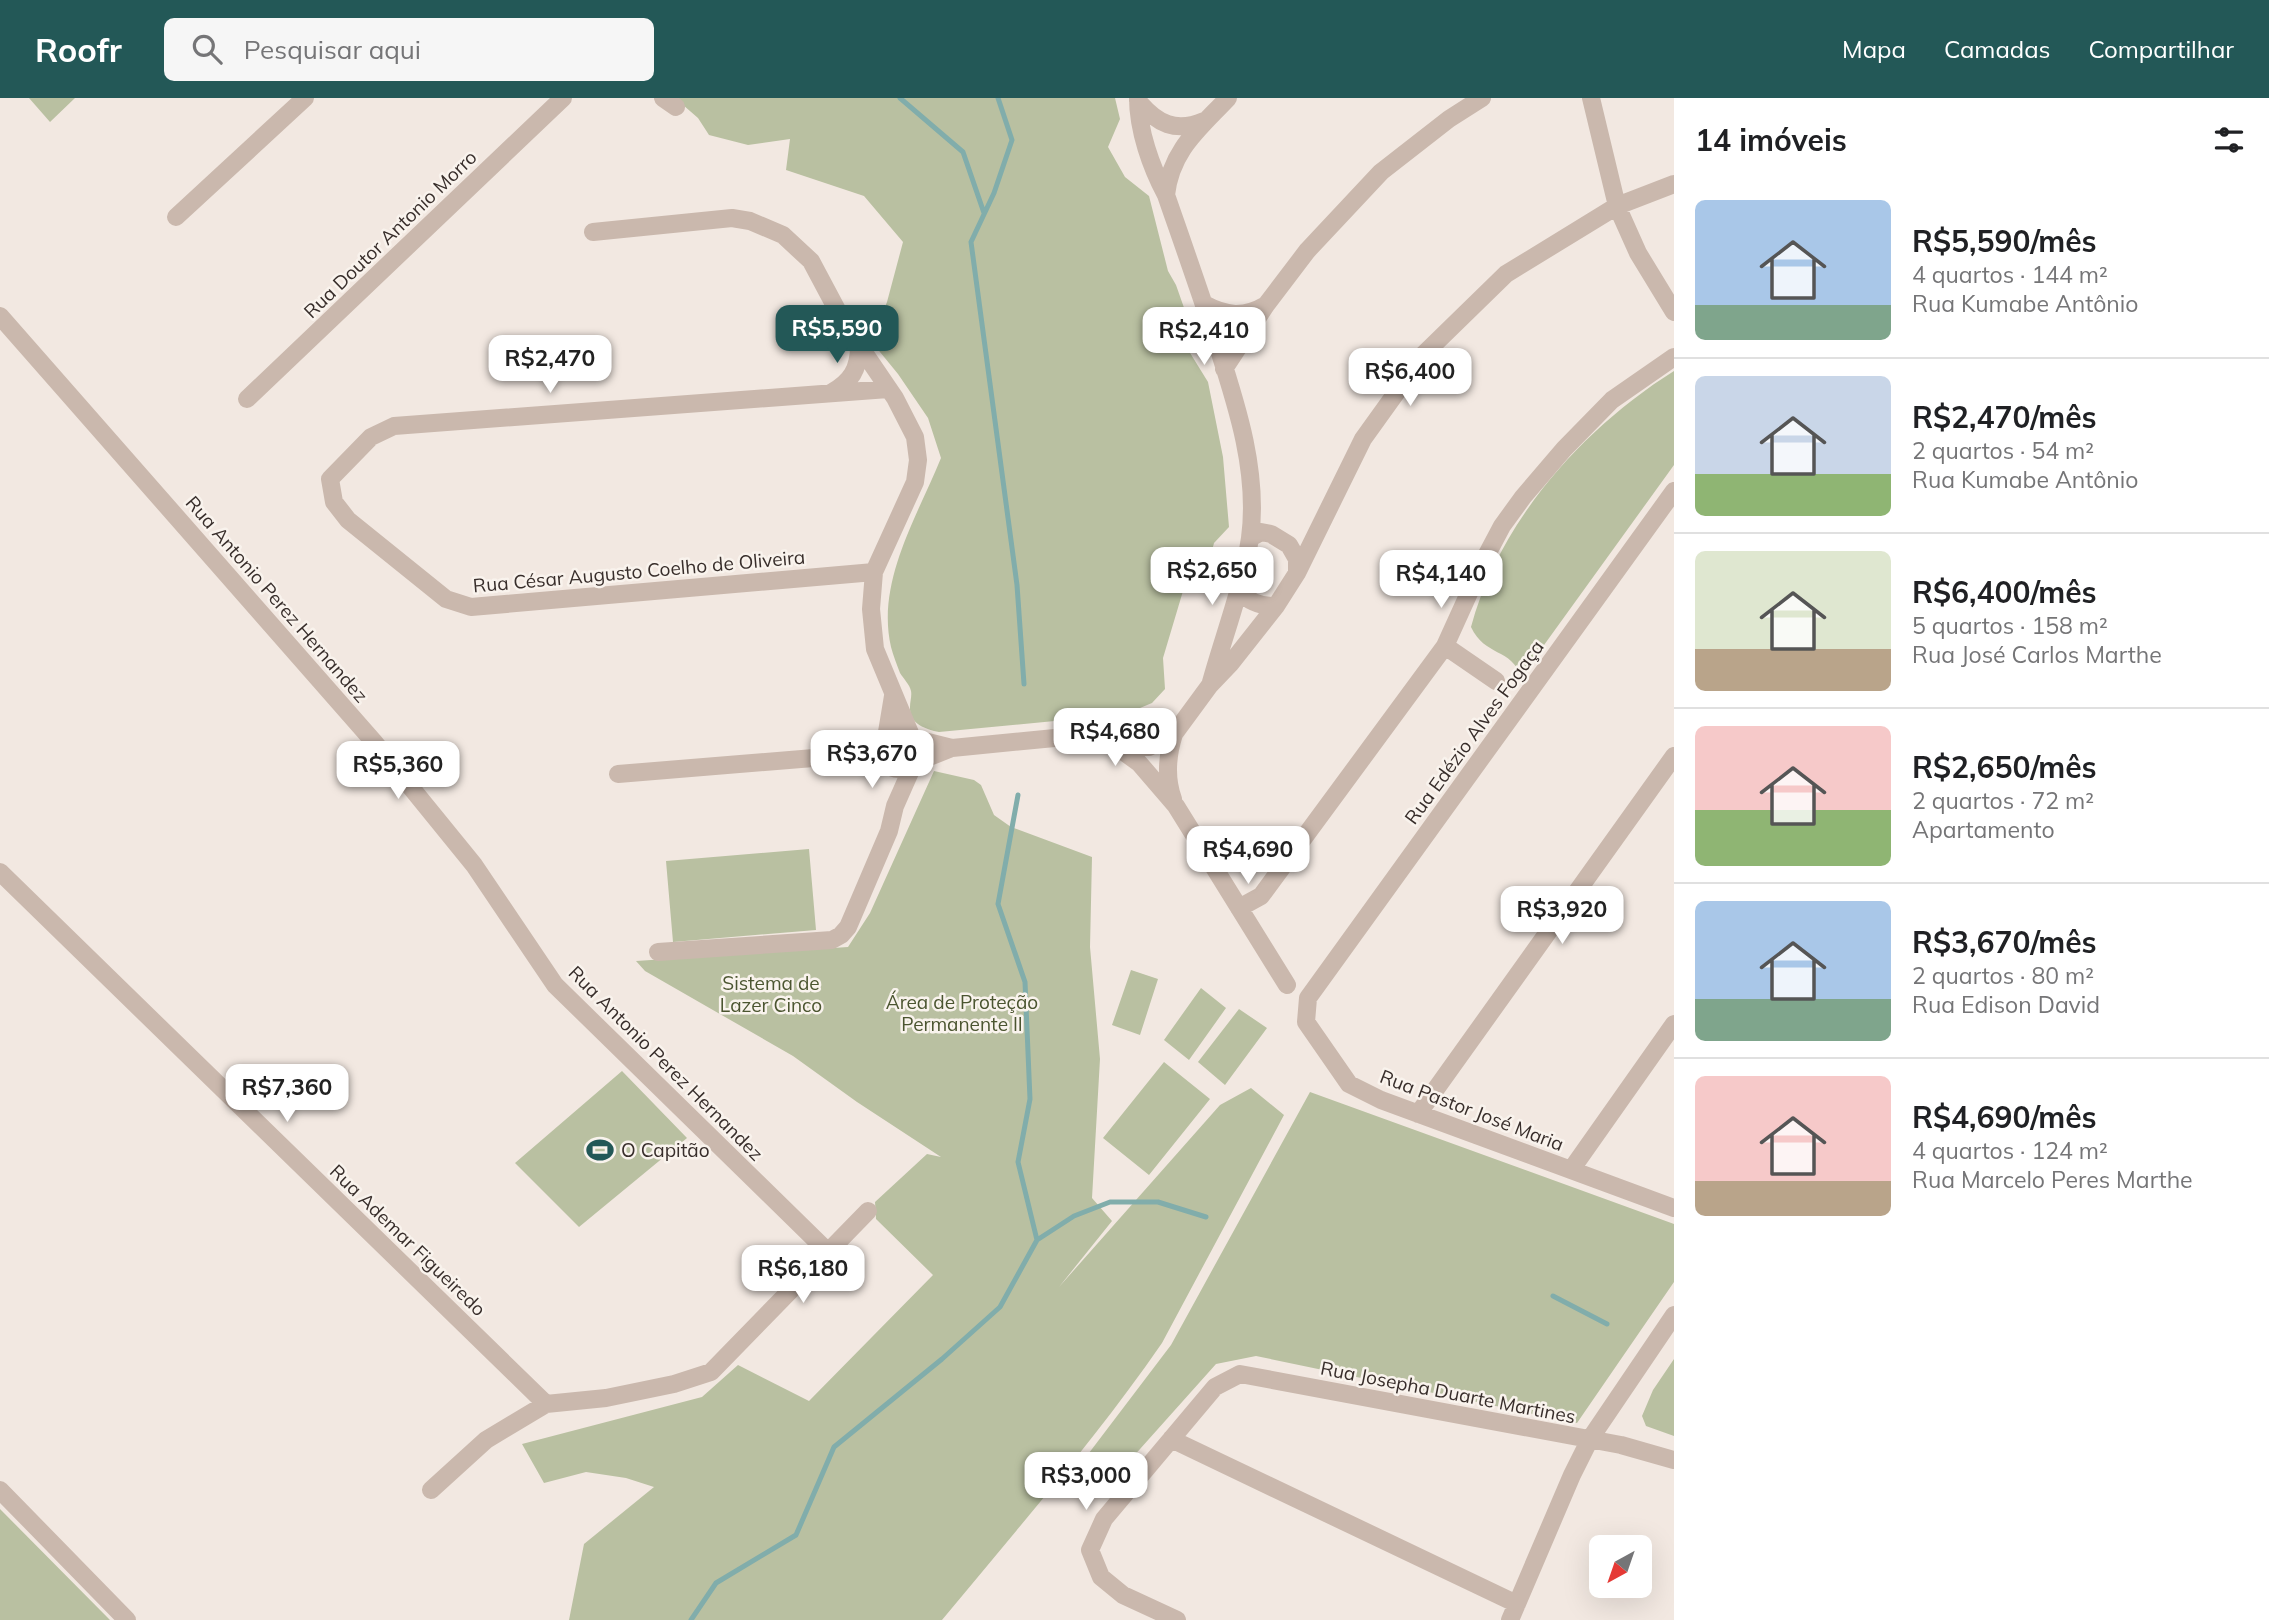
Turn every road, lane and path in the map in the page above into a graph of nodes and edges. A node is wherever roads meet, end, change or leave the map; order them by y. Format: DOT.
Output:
graph roads {
  1 [pos="305,98"];
  2 [pos="563,98"];
  3 [pos="1228,98"];
  4 [pos="1482,98"];
  5 [pos="1591,98"];
  6 [pos="1138,100"];
  7 [pos="1207,121"];
  8 [pos="1674,184"];
  9 [pos="1166,195"];
  10 [pos="1618,206"];
  11 [pos="176,217"];
  12 [pos="593,232"];
  13 [pos="1203,304"];
  14 [pos="1266,305"];
  15 [pos="1674,312"];
  16 [pos="0,316"];
  17 [pos="859,346"];
  18 [pos="1674,357"];
  19 [pos="1224,369"];
  20 [pos="888,389"];
  21 [pos="831,393"];
  22 [pos="247,399"];
  23 [pos="1674,491"];
  24 [pos="1250,538"];
  25 [pos="874,572"];
  26 [pos="1297,573"];
  27 [pos="1237,590"];
  28 [pos="1276,606"];
  29 [pos="1446,646"];
  30 [pos="1496,681"];
  31 [pos="1210,685"];
  32 [pos="893,696"];
  33 [pos="1174,734"];
  34 [pos="886,738"];
  35 [pos="912,738"];
  36 [pos="1108,743"];
  37 [pos="1149,747"];
  38 [pos="952,748"];
  39 [pos="850,755"];
  40 [pos="1674,756"];
  41 [pos="914,762"];
  42 [pos="887,766"];
  43 [pos="1142,766"];
  44 [pos="618,774"];
  45 [pos="895,806"];
  46 [pos="1176,806"];
  47 [pos="0,872"];
  48 [pos="1239,908"];
  49 [pos="658,952"];
  50 [pos="1287,985"];
  51 [pos="1308,998"];
  52 [pos="1674,1024"];
  53 [pos="1418,1114"];
  54 [pos="1571,1170"];
  55 [pos="1674,1208"];
  56 [pos="868,1210"];
  57 [pos="828,1252"];
  58 [pos="1674,1315"];
  59 [pos="546,1404"];
  60 [pos="1171,1439"];
  61 [pos="1590,1439"];
  62 [pos="1674,1460"];
  63 [pos="0,1490"];
  64 [pos="431,1490"];
  65 [pos="1514,1612"];
  66 [pos="127,1620"];
  67 [pos="1177,1620"];
  1 -- 11 [label="street"];
  2 -- 22 [label="street, Rua Doutor Antonio Morro"];
  3 -- 7 [label="street"];
  4 -- 14 [label="street"];
  5 -- 10 [label="street"];
  6 -- 7 [label="street"];
  6 -- 9 [label="street"];
  7 -- 9 [label="street"];
  8 -- 10 [label="street"];
  9 -- 13 [label="street"];
  10 -- 15 [label="street"];
  10 -- 26 [label="street"];
  12 -- 17 [label="street"];
  13 -- 14 [label="street"];
  13 -- 19 [label="street"];
  14 -- 19 [label="street"];
  16 -- 57 [label="street, Rua Antonio Perez Hernandez"];
  17 -- 20 [label="street"];
  17 -- 21 [label="street"];
  18 -- 29 [label="street"];
  19 -- 24 [label="street"];
  20 -- 21 [label="street"];
  20 -- 25 [label="street"];
  21 -- 25 [label="street, Rua César Augusto Coelho de Oliveira"];
  23 -- 51 [label="street, Rua Edézio Alves Fogaça"];
  24 -- 26 [label="street"];
  24 -- 27 [label="street"];
  25 -- 32 [label="street"];
  26 -- 28 [label="street"];
  27 -- 28 [label="street"];
  27 -- 31 [label="street"];
  28 -- 31 [label="street"];
  29 -- 30 [label="street"];
  29 -- 48 [label="street"];
  31 -- 33 [label="street"];
  32 -- 34 [label="street"];
  32 -- 35 [label="street"];
  33 -- 37 [label="street"];
  33 -- 46 [label="street"];
  34 -- 35 [label="street"];
  34 -- 39 [label="street"];
  34 -- 42 [label="street"];
  35 -- 38 [label="street"];
  35 -- 41 [label="street"];
  36 -- 37 [label="street"];
  36 -- 38 [label="street"];
  36 -- 43 [label="street"];
  37 -- 43 [label="street"];
  38 -- 41 [label="street"];
  39 -- 42 [label="street"];
  39 -- 44 [label="street"];
  40 -- 53 [label="street"];
  41 -- 42 [label="street"];
  41 -- 45 [label="street"];
  42 -- 45 [label="street"];
  43 -- 46 [label="street"];
  45 -- 49 [label="street"];
  46 -- 48 [label="street"];
  47 -- 59 [label="street, Rua Ademar Figueiredo"];
  48 -- 50 [label="street"];
  51 -- 53 [label="street, Rua Pastor José Maria"];
  52 -- 54 [label="street"];
  53 -- 54 [label="street, Rua Pastor José Maria"];
  54 -- 55 [label="street, Rua Pastor José Maria"];
  56 -- 57 [label="street"];
  57 -- 59 [label="street"];
  58 -- 61 [label="street"];
  59 -- 64 [label="street"];
  60 -- 61 [label="street, Rua Josepha Duarte Martines"];
  60 -- 65 [label="street"];
  60 -- 67 [label="street"];
  61 -- 62 [label="street, Rua Josepha Duarte Martines"];
  61 -- 65 [label="street"];
  63 -- 66 [label="street"];
}
